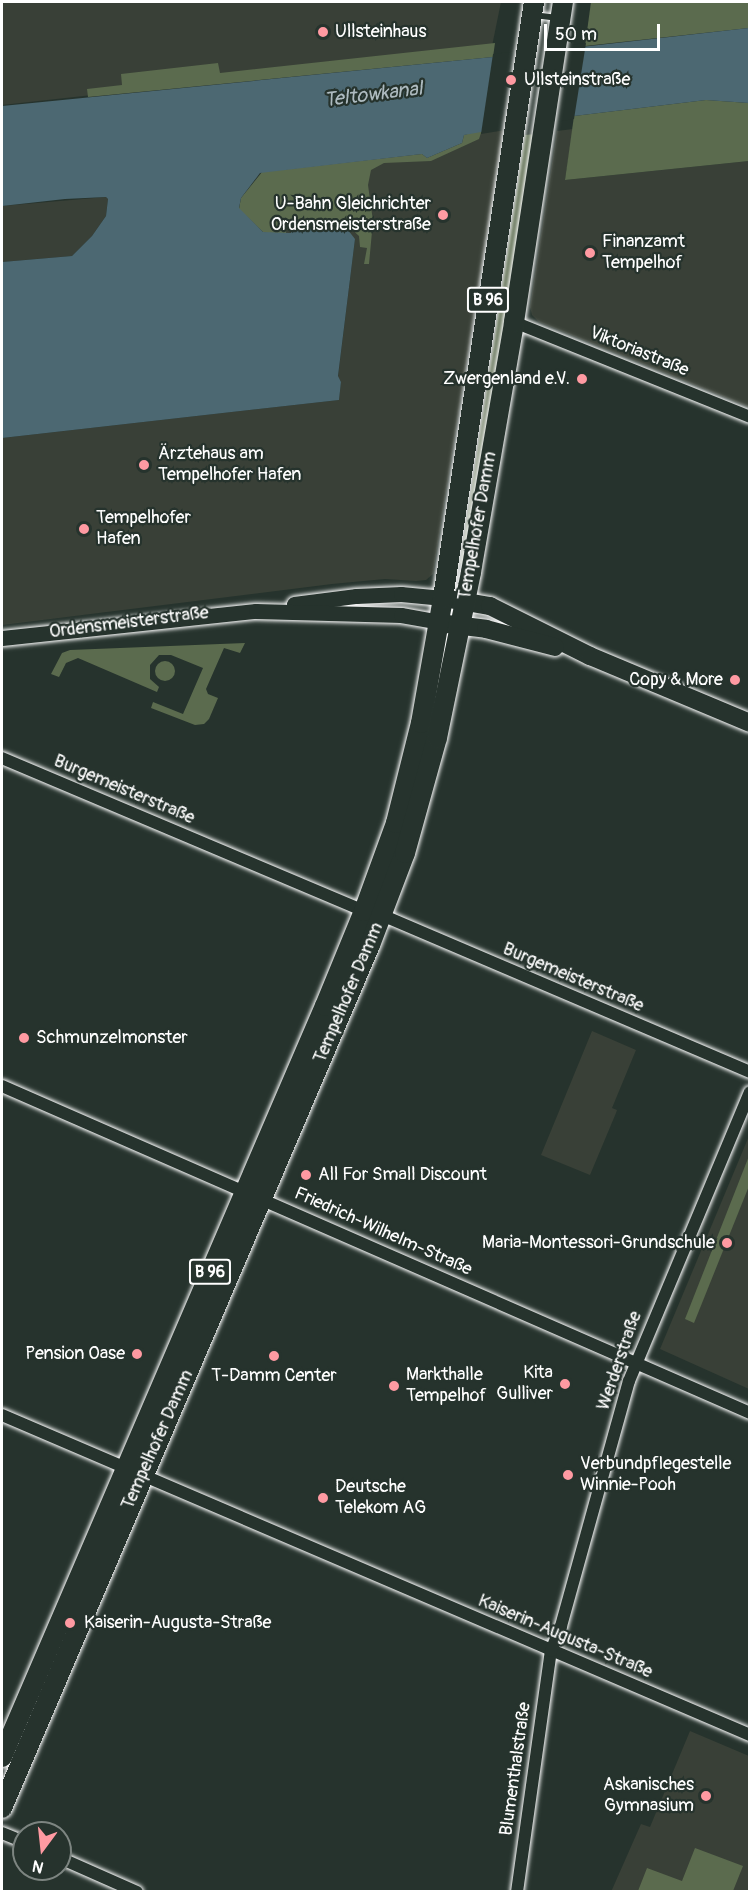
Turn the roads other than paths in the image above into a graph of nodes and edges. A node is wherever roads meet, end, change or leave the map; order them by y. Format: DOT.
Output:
graph roads {
  1 [pos="532,15"];
  2 [pos="561,15"];
  3 [pos="514,322"];
  4 [pos="750,417"];
  5 [pos="443,598"];
  6 [pos="465,602"];
  7 [pos="256,611"];
  8 [pos="439,622"];
  9 [pos="460,626"];
  10 [pos="2,638"];
  11 [pos="590,656"];
  12 [pos="750,723"];
  13 [pos="2,758"];
  14 [pos="373,913"];
  15 [pos="750,1072"];
  16 [pos="2,1086"];
  17 [pos="750,1092"];
  18 [pos="254,1195"];
  19 [pos="636,1363"];
  20 [pos="750,1413"];
  21 [pos="2,1415"];
  22 [pos="135,1472"];
  23 [pos="551,1651"];
  24 [pos="750,1735"];
  25 [pos="2,1757"];
  26 [pos="2,1808"];
  27 [pos="72,1863"];
  28 [pos="137,1892"];
  29 [pos="518,1892"];
  1 -- 2 [label="lane"];
  1 -- 5 [label="main road, Tempelhofer Damm / B 96"];
  2 -- 3 [label="main road, Tempelhofer Damm / B 96"];
  3 -- 4 [label="street, Viktoriastraße"];
  3 -- 6 [label="main road, Tempelhofer Damm / B 96"];
  5 -- 6 [label="main road, Ordensmeisterstraße"];
  5 -- 7 [label="street, Ordensmeisterstraße"];
  5 -- 8 [label="main road, Tempelhofer Damm / B 96"];
  6 -- 9 [label="main road, Tempelhofer Damm / B 96"];
  6 -- 11 [label="main road, Ordensmeisterstraße"];
  7 -- 8 [label="street, Ordensmeisterstraße"];
  7 -- 10 [label="street, Ordensmeisterstraße"];
  8 -- 9 [label="main road"];
  8 -- 14 [label="main road, Tempelhofer Damm / B 96"];
  9 -- 11 [label="main road"];
  9 -- 14 [label="main road, Tempelhofer Damm / B 96"];
  11 -- 12 [label="main road"];
  13 -- 14 [label="street, Burgemeisterstraße"];
  14 -- 15 [label="street, Burgemeisterstraße"];
  14 -- 18 [label="main road, Tempelhofer Damm / B 96"];
  16 -- 18 [label="street, Friedrich-Wilhelm-Straße"];
  17 -- 19 [label="street, Werderstraße"];
  18 -- 19 [label="street, Friedrich-Wilhelm-Straße"];
  18 -- 22 [label="main road, Tempelhofer Damm / B 96"];
  19 -- 20 [label="street, Friedrich-Wilhelm-Straße"];
  19 -- 23 [label="street, Werderstraße"];
  21 -- 22 [label="street, Kaiserin-Augusta-Straße"];
  22 -- 23 [label="street, Kaiserin-Augusta-Straße"];
  22 -- 25 [label="main road, Tempelhofer Damm / B 96"];
  22 -- 26 [label="main road, Tempelhofer Damm / B 96"];
  23 -- 24 [label="street, Kaiserin-Augusta-Straße"];
  23 -- 29 [label="street, Blumenthalstraße"];
  27 -- 28 [label="street"];
}
